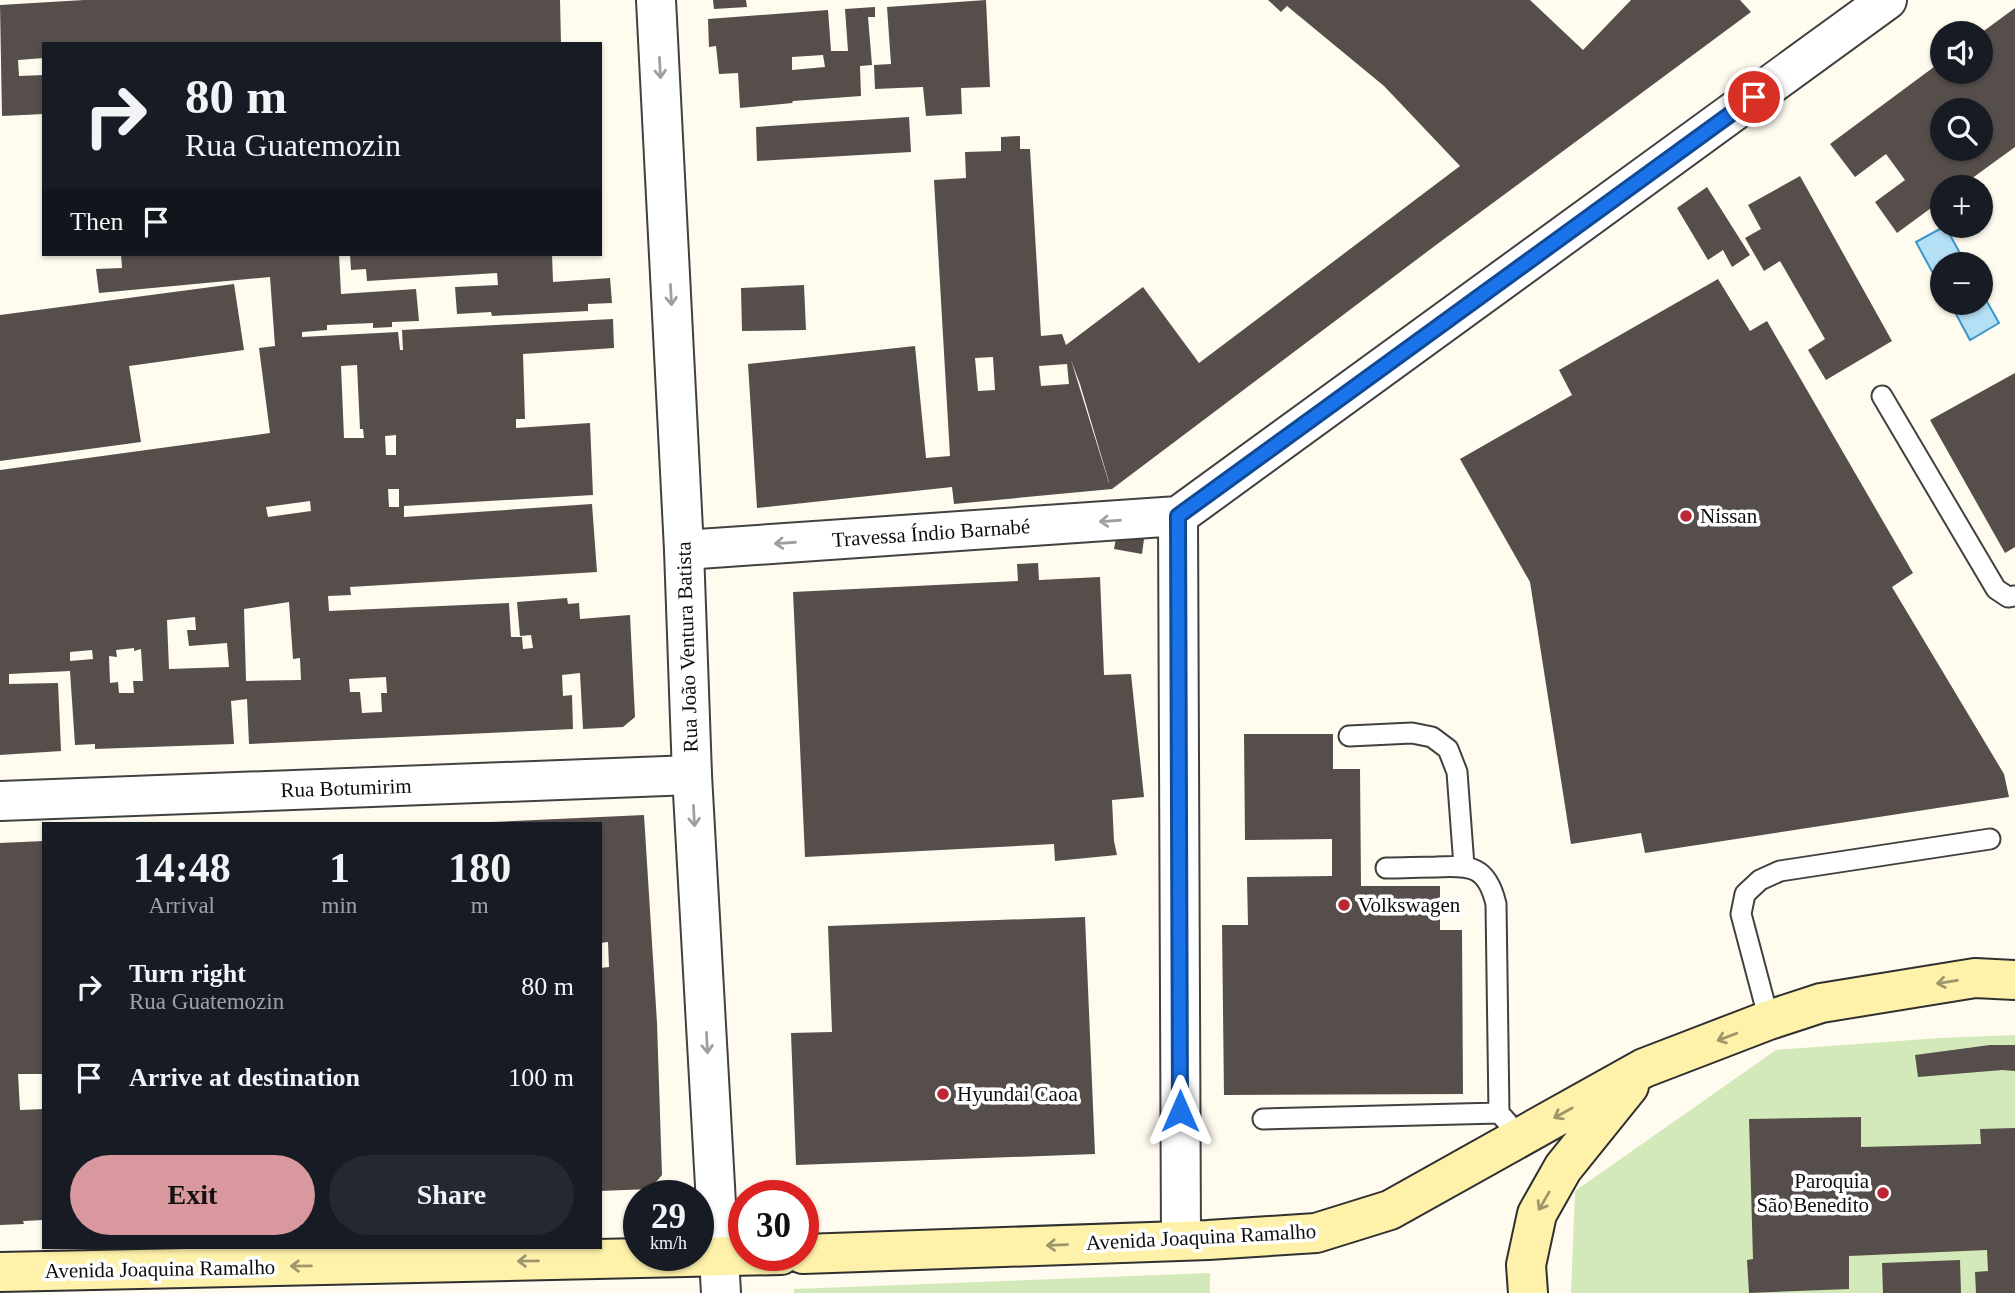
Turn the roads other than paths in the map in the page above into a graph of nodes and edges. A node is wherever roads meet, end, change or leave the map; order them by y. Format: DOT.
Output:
graph roads {
  1 [pos="656,0"];
  2 [pos="1887,0"];
  3 [pos="1882,396"];
  4 [pos="1178,516"];
  5 [pos="684,550"];
  6 [pos="2015,596"];
  7 [pos="1349,736"];
  8 [pos="692,775"];
  9 [pos="0,801"];
  10 [pos="1990,839"];
  11 [pos="1464,866"];
  12 [pos="1386,868"];
  13 [pos="2015,980"];
  14 [pos="1769,1020"];
  15 [pos="1644,1068"];
  16 [pos="1263,1119"];
  17 [pos="1509,1125"];
  18 [pos="1181,1240"];
  19 [pos="819,1253"];
  20 [pos="0,1272"];
  21 [pos="720,1275"];
  22 [pos="1528,1293"];
  1 -- 5 [label="street, Rua João Ventura Batista, one-way"];
  2 -- 4 [label="street"];
  3 -- 6 [label="lane"];
  4 -- 5 [label="street, Travessa Índio Barnabé, one-way"];
  4 -- 18 [label="street"];
  5 -- 8 [label="street, Rua João Ventura Batista"];
  7 -- 11 [label="lane"];
  8 -- 9 [label="street, Rua Botumirim"];
  8 -- 21 [label="street, Rua João Ventura Batista, one-way"];
  10 -- 14 [label="lane"];
  11 -- 12 [label="lane"];
  11 -- 17 [label="lane"];
  13 -- 14 [label="main road, Avenida Joaquina Ramalho, one-way"];
  14 -- 15 [label="main road, Avenida Joaquina Ramalho, one-way"];
  15 -- 17 [label="main road, Avenida Joaquina Ramalho, one-way"];
  15 -- 22 [label="main road, one-way"];
  16 -- 17 [label="lane"];
  17 -- 18 [label="main road, Avenida Joaquina Ramalho"];
  18 -- 19 [label="main road, Avenida Joaquina Ramalho, one-way"];
  21 -- 20 [label="main road, Avenida Joaquina Ramalho, one-way"];
}
